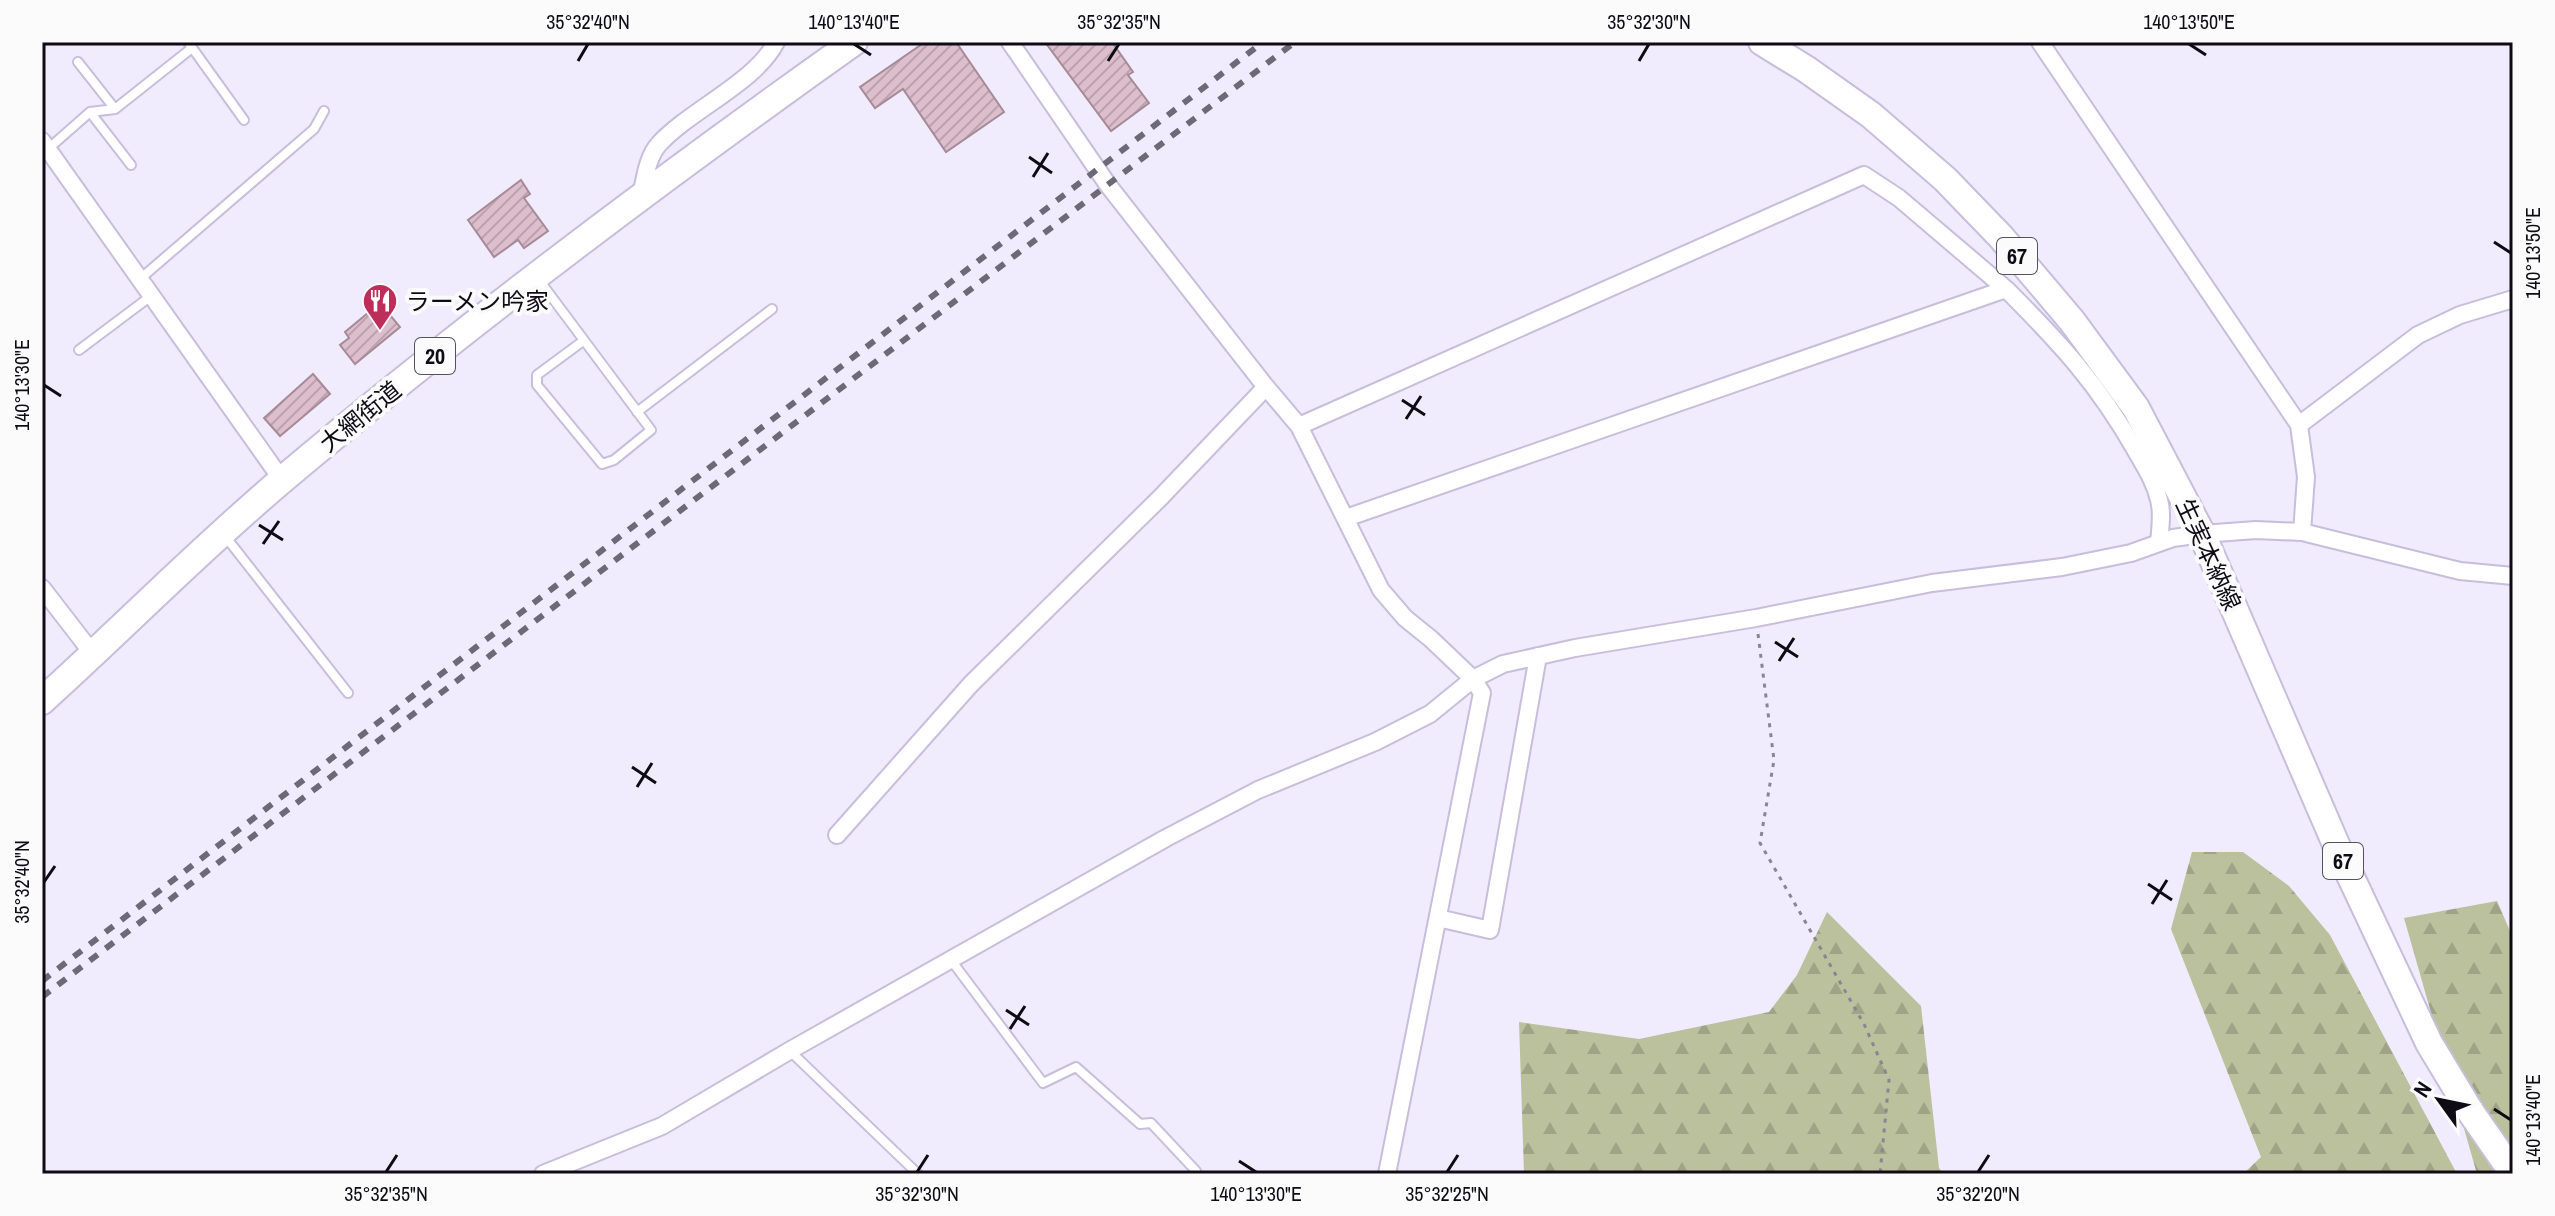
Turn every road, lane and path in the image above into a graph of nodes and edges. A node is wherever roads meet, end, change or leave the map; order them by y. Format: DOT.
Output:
graph roads {
  1 [pos="776,42"];
  2 [pos="852,42"];
  3 [pos="1010,42"];
  4 [pos="1762,42"];
  5 [pos="2040,42"];
  6 [pos="190,45"];
  7 [pos="78,62"];
  8 [pos="115,109"];
  9 [pos="324,111"];
  10 [pos="90,112"];
  11 [pos="244,120"];
  12 [pos="45,145"];
  13 [pos="131,165"];
  14 [pos="641,196"];
  15 [pos="536,276"];
  16 [pos="140,279"];
  17 [pos="2006,289"];
  18 [pos="151,296"];
  19 [pos="2513,299"];
  20 [pos="772,309"];
  21 [pos="583,341"];
  22 [pos="79,350"];
  23 [pos="1266,387"];
  24 [pos="637,412"];
  25 [pos="2299,425"];
  26 [pos="1299,426"];
  27 [pos="282,480"];
  28 [pos="1346,518"];
  29 [pos="222,532"];
  30 [pos="2302,532"];
  31 [pos="2202,534"];
  32 [pos="2159,543"];
  33 [pos="2513,576"];
  34 [pos="42,588"];
  35 [pos="1756,618"];
  36 [pos="93,654"];
  37 [pos="1538,656"];
  38 [pos="1473,679"];
  39 [pos="348,693"];
  40 [pos="42,701"];
  41 [pos="837,835"];
  42 [pos="1438,918"];
  43 [pos="951,960"];
  44 [pos="789,1051"];
  45 [pos="2513,1173"];
  46 [pos="543,1174"];
  47 [pos="918,1174"];
  48 [pos="1196,1174"];
  49 [pos="1387,1174"];
  50 [pos="1880,1174"];
  1 -- 14 [label="street"];
  2 -- 14 [label="main road, 大網街道 / 20"];
  3 -- 23 [label="street"];
  4 -- 31 [label="main road, 生実本納線 / 67"];
  5 -- 25 [label="street"];
  6 -- 8 [label="lane"];
  6 -- 11 [label="lane"];
  7 -- 8 [label="lane"];
  8 -- 10 [label="lane"];
  9 -- 16 [label="lane"];
  10 -- 12 [label="lane"];
  10 -- 13 [label="lane"];
  12 -- 16 [label="street"];
  14 -- 15 [label="main road, 大網街道 / 20"];
  15 -- 21 [label="lane"];
  15 -- 27 [label="main road, 大網街道 / 20"];
  16 -- 18 [label="street"];
  17 -- 26 [label="street"];
  17 -- 28 [label="street"];
  17 -- 32 [label="street"];
  18 -- 22 [label="lane"];
  18 -- 27 [label="street"];
  19 -- 25 [label="street"];
  20 -- 24 [label="lane"];
  21 -- 24 [label="lane"];
  21 -- 24 [label="lane"];
  23 -- 26 [label="street"];
  23 -- 41 [label="street"];
  25 -- 30 [label="street"];
  26 -- 28 [label="street"];
  27 -- 29 [label="main road, 大網街道 / 20"];
  28 -- 38 [label="street"];
  29 -- 36 [label="main road, 大網街道 / 20"];
  29 -- 39 [label="lane"];
  30 -- 31 [label="street"];
  30 -- 33 [label="street"];
  31 -- 32 [label="street"];
  31 -- 45 [label="main road, 生実本納線 / 67"];
  32 -- 35 [label="street"];
  34 -- 36 [label="street"];
  35 -- 37 [label="street"];
  35 -- 50 [label="path"];
  36 -- 40 [label="main road, 大網街道 / 20"];
  37 -- 38 [label="street"];
  37 -- 42 [label="street"];
  38 -- 42 [label="street"];
  38 -- 43 [label="street"];
  42 -- 49 [label="street"];
  43 -- 44 [label="street"];
  43 -- 48 [label="lane"];
  44 -- 46 [label="street"];
  44 -- 47 [label="lane"];
}
